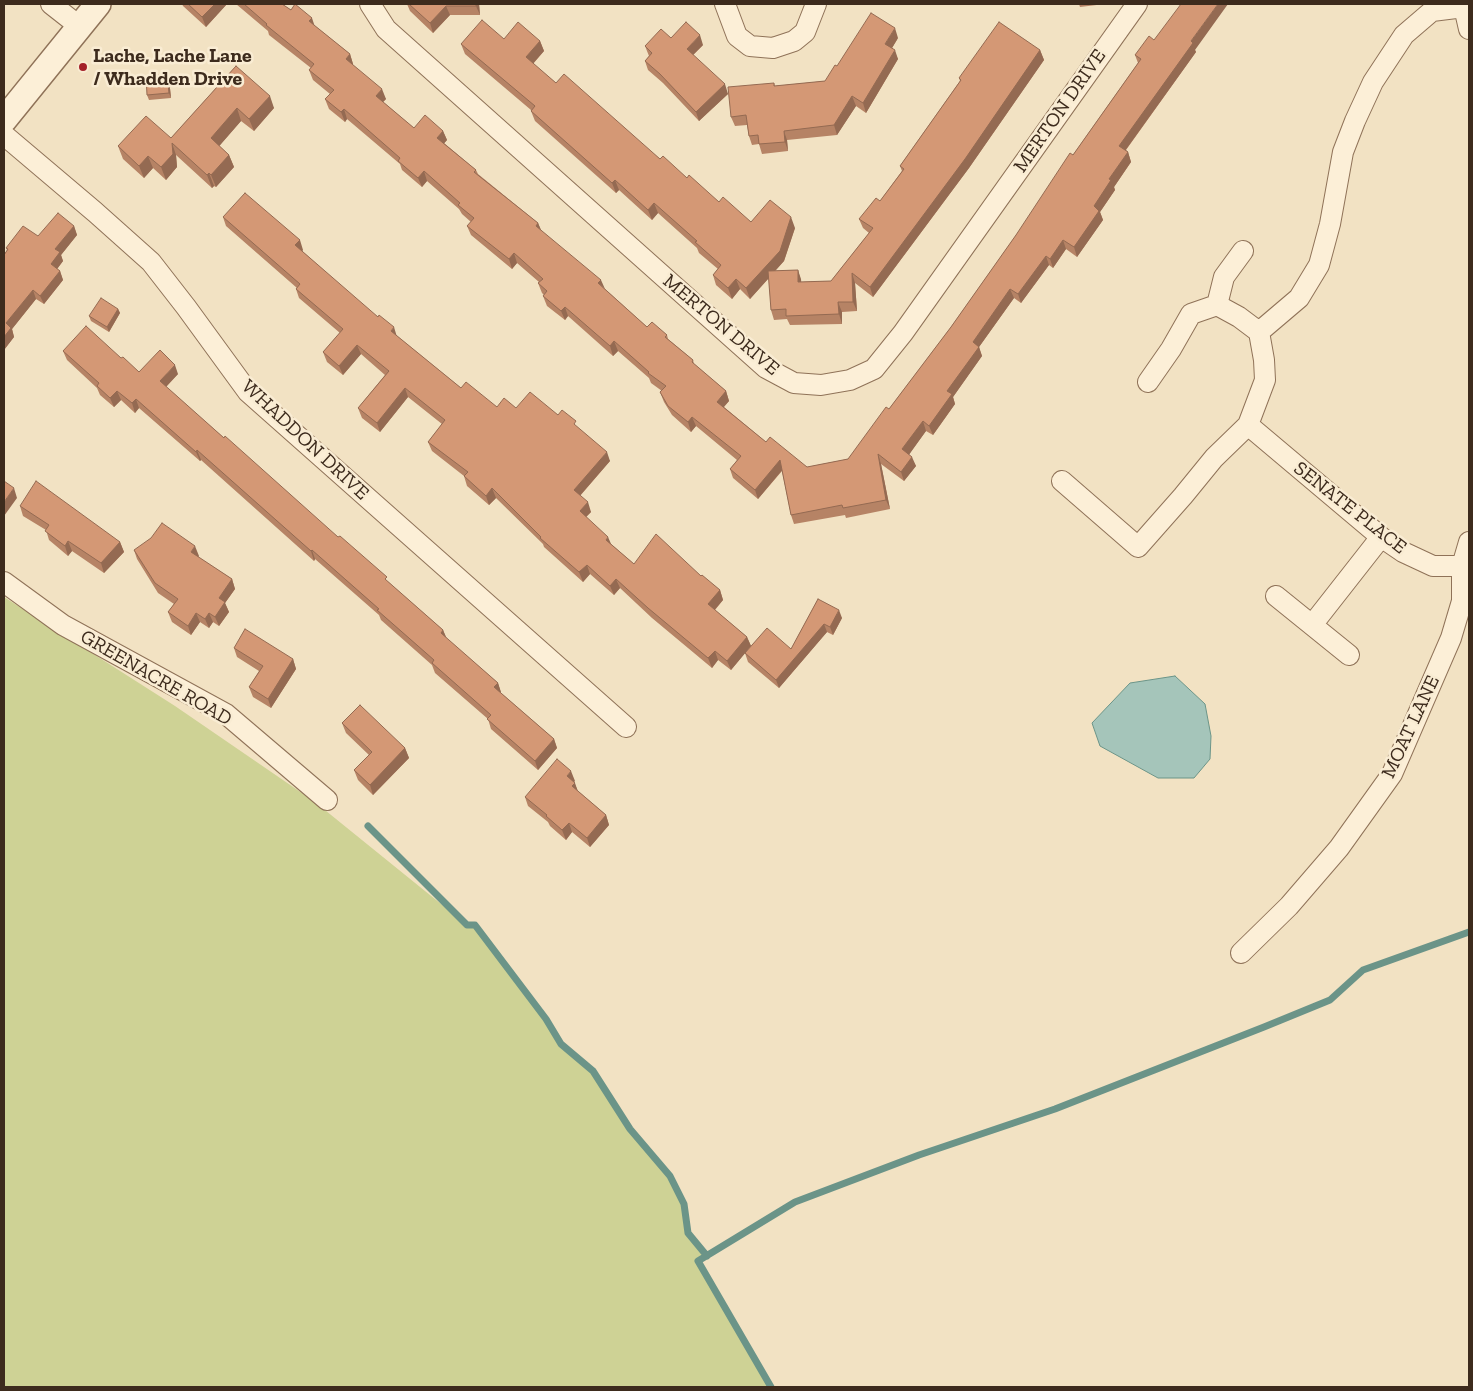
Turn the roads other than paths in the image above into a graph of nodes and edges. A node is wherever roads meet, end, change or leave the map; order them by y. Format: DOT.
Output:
graph roads {
  1 [pos="51,4"];
  2 [pos="98,4"];
  3 [pos="370,4"];
  4 [pos="725,4"];
  5 [pos="816,4"];
  6 [pos="1137,4"];
  7 [pos="1466,5"];
  8 [pos="79,26"];
  9 [pos="1469,29"];
  10 [pos="4,120"];
  11 [pos="4,135"];
  12 [pos="1243,251"];
  13 [pos="1217,305"];
  14 [pos="1259,332"];
  15 [pos="1148,382"];
  16 [pos="1248,425"];
  17 [pos="1062,481"];
  18 [pos="1381,537"];
  19 [pos="1469,542"];
  20 [pos="1462,566"];
  21 [pos="4,582"];
  22 [pos="1276,596"];
  23 [pos="1466,601"];
  24 [pos="1312,626"];
  25 [pos="1349,655"];
  26 [pos="626,727"];
  27 [pos="327,800"];
  28 [pos="1241,953"];
  1 -- 8 [label="street"];
  2 -- 8 [label="street"];
  3 -- 6 [label="street, MERTON DRIVE"];
  4 -- 5 [label="street"];
  7 -- 9 [label="street"];
  7 -- 14 [label="street"];
  8 -- 10 [label="street"];
  11 -- 26 [label="street, WHADDON DRIVE"];
  12 -- 13 [label="street"];
  13 -- 14 [label="street"];
  13 -- 15 [label="street"];
  14 -- 16 [label="street"];
  16 -- 17 [label="street"];
  16 -- 18 [label="street, SENATE PLACE"];
  18 -- 20 [label="street, SENATE PLACE"];
  18 -- 24 [label="street"];
  19 -- 20 [label="street, MOAT LANE"];
  20 -- 23 [label="street, MOAT LANE"];
  21 -- 27 [label="street, GREENACRE ROAD"];
  22 -- 24 [label="street"];
  23 -- 28 [label="street, MOAT LANE"];
  24 -- 25 [label="street"];
}
